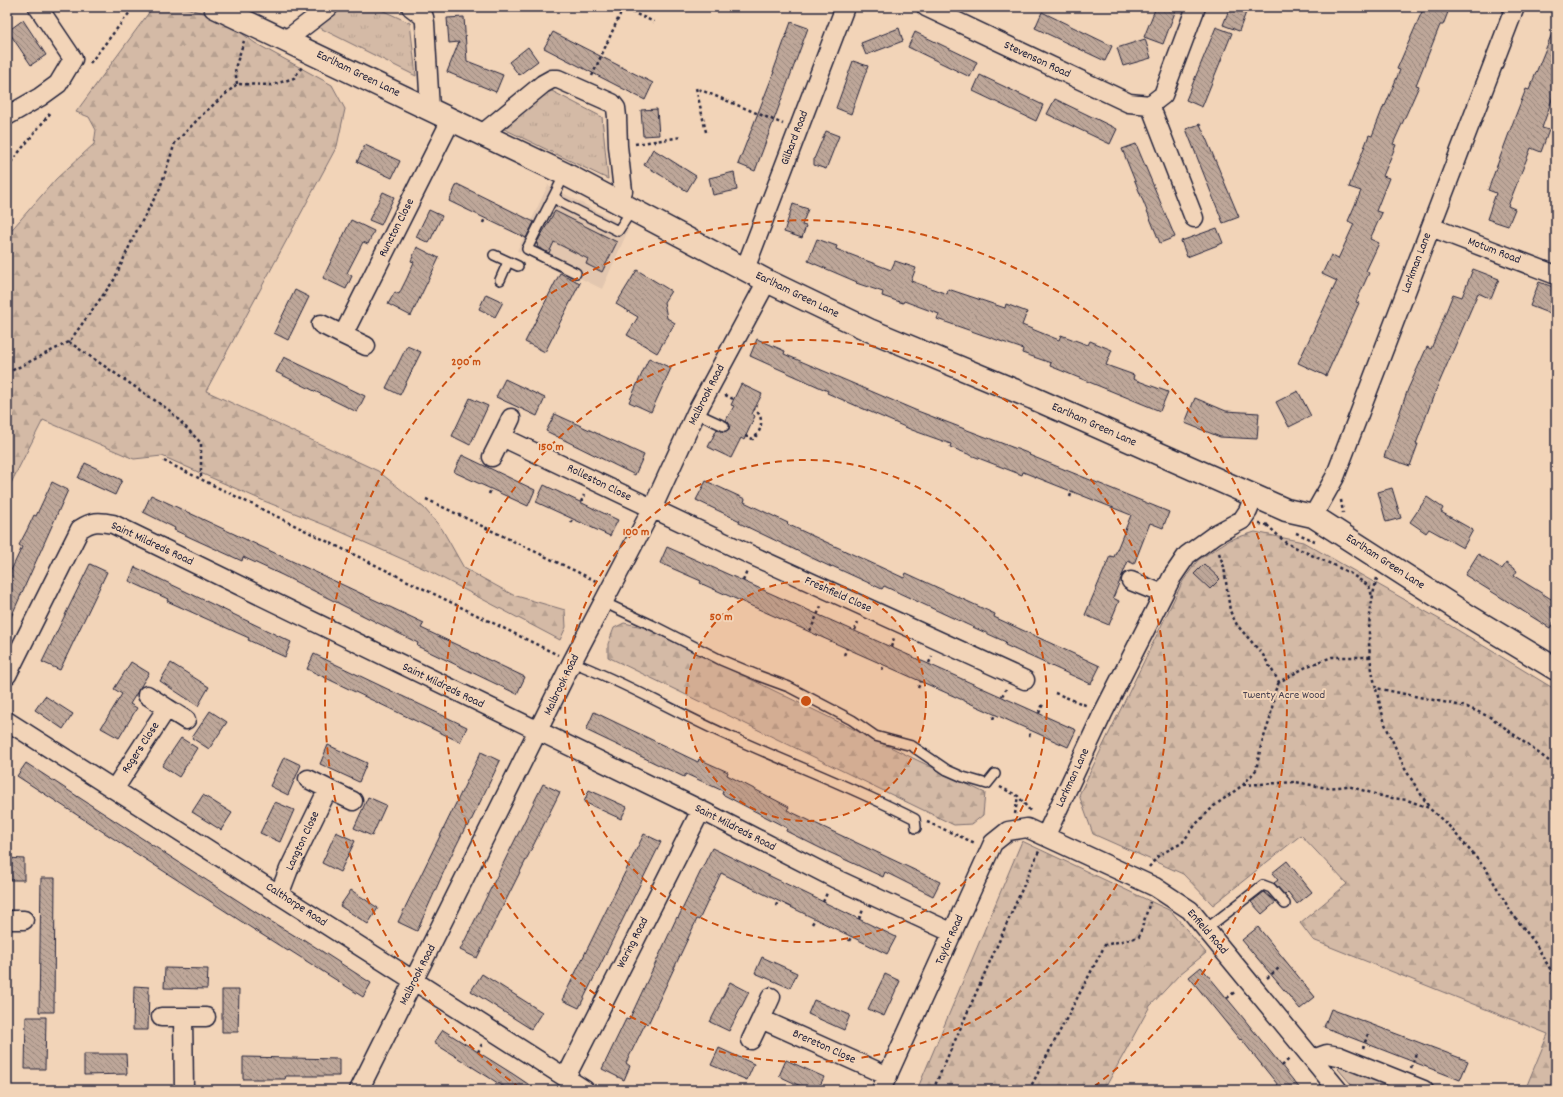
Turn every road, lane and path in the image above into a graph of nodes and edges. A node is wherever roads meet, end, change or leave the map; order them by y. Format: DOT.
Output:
graph roads {
  1 [pos="38,7"];
  2 [pos="329,7"];
  3 [pos="411,7"];
  4 [pos="845,7"];
  5 [pos="926,7"];
  6 [pos="1196,7"];
  7 [pos="1515,7"];
  8 [pos="622,8"];
  9 [pos="223,9"];
  10 [pos="654,22"];
  11 [pos="253,24"];
  12 [pos="286,40"];
  13 [pos="312,52"];
  14 [pos="237,84"];
  15 [pos="585,91"];
  16 [pos="1150,105"];
  17 [pos="430,109"];
  18 [pos="7,116"];
  19 [pos="452,120"];
  20 [pos="787,126"];
  21 [pos="706,132"];
  22 [pos="482,134"];
  23 [pos="682,137"];
  24 [pos="618,146"];
  25 [pos="566,174"];
  26 [pos="554,196"];
  27 [pos="626,205"];
  28 [pos="485,218"];
  29 [pos="1194,218"];
  30 [pos="483,223"];
  31 [pos="1431,227"];
  32 [pos="494,255"];
  33 [pos="508,262"];
  34 [pos="518,266"];
  35 [pos="745,269"];
  36 [pos="576,273"];
  37 [pos="1556,275"];
  38 [pos="500,280"];
  39 [pos="767,281"];
  40 [pos="321,324"];
  41 [pos="344,335"];
  42 [pos="68,342"];
  43 [pos="366,346"];
  44 [pos="7,374"];
  45 [pos="754,409"];
  46 [pos="696,413"];
  47 [pos="511,418"];
  48 [pos="724,426"];
  49 [pos="746,436"];
  50 [pos="502,437"];
  51 [pos="492,456"];
  52 [pos="164,461"];
  53 [pos="201,478"];
  54 [pos="491,489"];
  55 [pos="1072,491"];
  56 [pos="489,494"];
  57 [pos="1254,496"];
  58 [pos="1070,497"];
  59 [pos="426,499"];
  60 [pos="652,509"];
  61 [pos="1313,516"];
  62 [pos="573,519"];
  63 [pos="571,524"];
  64 [pos="1267,524"];
  65 [pos="1209,539"];
  66 [pos="1378,576"];
  67 [pos="1130,581"];
  68 [pos="1163,594"];
  69 [pos="607,595"];
  70 [pos="1372,597"];
  71 [pos="818,613"];
  72 [pos="810,631"];
  73 [pos="847,648"];
  74 [pos="844,655"];
  75 [pos="1370,657"];
  76 [pos="572,662"];
  77 [pos="884,665"];
  78 [pos="1556,669"];
  79 [pos="882,670"];
  80 [pos="7,675"];
  81 [pos="1025,680"];
  82 [pos="921,681"];
  83 [pos="1279,682"];
  84 [pos="918,688"];
  85 [pos="1376,688"];
  86 [pos="1055,693"];
  87 [pos="147,695"];
  88 [pos="1043,704"];
  89 [pos="167,708"];
  90 [pos="1039,713"];
  91 [pos="1103,713"];
  92 [pos="994,714"];
  93 [pos="993,719"];
  94 [pos="186,720"];
  95 [pos="7,721"];
  96 [pos="1031,731"];
  97 [pos="538,732"];
  98 [pos="1029,736"];
  99 [pos="1556,769"];
  100 [pos="995,774"];
  101 [pos="308,779"];
  102 [pos="987,784"];
  103 [pos="1243,785"];
  104 [pos="115,788"];
  105 [pos="328,788"];
  106 [pos="353,801"];
  107 [pos="1429,808"];
  108 [pos="700,810"];
  109 [pos="915,818"];
  110 [pos="916,828"];
  111 [pos="1046,835"];
  112 [pos="990,851"];
  113 [pos="1149,884"];
  114 [pos="279,895"];
  115 [pos="778,901"];
  116 [pos="1285,904"];
  117 [pos="776,906"];
  118 [pos="815,919"];
  119 [pos="812,924"];
  120 [pos="1206,929"];
  121 [pos="953,933"];
  122 [pos="851,937"];
  123 [pos="849,941"];
  124 [pos="1556,979"];
  125 [pos="414,982"];
  126 [pos="771,997"];
  127 [pos="161,1017"];
  128 [pos="183,1017"];
  129 [pos="206,1017"];
  130 [pos="761,1019"];
  131 [pos="751,1040"];
  132 [pos="1313,1060"];
  133 [pos="566,1077"];
  134 [pos="884,1083"];
  135 [pos="184,1090"];
  136 [pos="359,1090"];
  137 [pos="586,1090"];
  138 [pos="933,1090"];
  139 [pos="1029,1090"];
  140 [pos="1338,1090"];
  141 [pos="1424,1090"];
  1 -- 18 [label="street"];
  2 -- 12 [label="street"];
  3 -- 17 [label="street"];
  4 -- 35 [label="street, Gilbard Road"];
  5 -- 16 [label="street, Stevenson Road"];
  6 -- 16 [label="street"];
  7 -- 31 [label="street, Larkman Lane"];
  8 -- 10 [label="path"];
  8 -- 15 [label="path"];
  9 -- 11 [label="street, Earlham Green Lane"];
  11 -- 12 [label="street, Earlham Green Lane"];
  11 -- 14 [label="path"];
  12 -- 13 [label="street, Earlham Green Lane"];
  13 -- 14 [label="path"];
  13 -- 17 [label="street, Earlham Green Lane"];
  14 -- 42 [label="path"];
  15 -- 22 [label="street"];
  15 -- 24 [label="street"];
  16 -- 29 [label="street"];
  17 -- 19 [label="street, Earlham Green Lane"];
  19 -- 22 [label="street, Earlham Green Lane"];
  19 -- 41 [label="street, Runcton Close"];
  20 -- 21 [label="path"];
  22 -- 25 [label="street, Earlham Green Lane"];
  23 -- 24 [label="path"];
  24 -- 27 [label="street"];
  25 -- 26 [label="lane"];
  25 -- 27 [label="street, Earlham Green Lane"];
  26 -- 27 [label="lane"];
  26 -- 36 [label="lane"];
  27 -- 35 [label="street, Earlham Green Lane"];
  28 -- 30 [label="path"];
  31 -- 37 [label="street, Motum Road"];
  31 -- 61 [label="street, Larkman Lane"];
  32 -- 33 [label="lane"];
  33 -- 34 [label="lane"];
  33 -- 38 [label="lane"];
  35 -- 39 [label="street, Earlham Green Lane"];
  39 -- 46 [label="street, Malbrook Road"];
  39 -- 57 [label="street, Earlham Green Lane"];
  40 -- 41 [label="street"];
  41 -- 43 [label="street"];
  42 -- 44 [label="path"];
  42 -- 53 [label="path"];
  45 -- 49 [label="path"];
  46 -- 48 [label="lane"];
  46 -- 60 [label="street, Malbrook Road"];
  47 -- 50 [label="street"];
  50 -- 51 [label="street"];
  50 -- 60 [label="street, Rolleston Close"];
  52 -- 53 [label="path"];
  53 -- 76 [label="path"];
  54 -- 56 [label="path"];
  55 -- 58 [label="path"];
  57 -- 61 [label="street, Earlham Green Lane"];
  57 -- 65 [label="street, Larkman Lane"];
  59 -- 69 [label="path"];
  60 -- 69 [label="street, Malbrook Road"];
  60 -- 81 [label="street, Freshfield Close"];
  61 -- 78 [label="street, Earlham Green Lane"];
  62 -- 63 [label="path"];
  64 -- 70 [label="path"];
  65 -- 68 [label="street, Larkman Lane"];
  65 -- 83 [label="path"];
  66 -- 70 [label="path"];
  67 -- 68 [label="street"];
  68 -- 91 [label="street, Larkman Lane"];
  69 -- 76 [label="street, Malbrook Road"];
  69 -- 102 [label="lane"];
  70 -- 75 [label="path"];
  71 -- 72 [label="path"];
  73 -- 74 [label="path"];
  75 -- 83 [label="path"];
  75 -- 85 [label="path"];
  76 -- 97 [label="street, Malbrook Road"];
  76 -- 109 [label="lane"];
  77 -- 79 [label="path"];
  80 -- 97 [label="street, Saint Mildreds Road"];
  82 -- 84 [label="path"];
  83 -- 103 [label="path"];
  85 -- 99 [label="path"];
  85 -- 107 [label="path"];
  86 -- 91 [label="path"];
  87 -- 89 [label="street"];
  88 -- 90 [label="path"];
  89 -- 94 [label="street"];
  89 -- 104 [label="street, Rogers Close"];
  91 -- 111 [label="street, Larkman Lane"];
  92 -- 93 [label="path"];
  95 -- 104 [label="street, Calthorpe Road"];
  96 -- 98 [label="path"];
  97 -- 108 [label="street, Saint Mildreds Road"];
  97 -- 125 [label="street, Malbrook Road"];
  100 -- 102 [label="lane"];
  101 -- 105 [label="street"];
  102 -- 111 [label="path"];
  103 -- 107 [label="path"];
  103 -- 113 [label="path"];
  104 -- 114 [label="street, Calthorpe Road"];
  105 -- 106 [label="street"];
  105 -- 114 [label="street, Langton Close"];
  107 -- 124 [label="path"];
  108 -- 121 [label="street, Saint Mildreds Road"];
  108 -- 133 [label="street, Waring Road"];
  109 -- 110 [label="lane"];
  109 -- 112 [label="path"];
  111 -- 112 [label="street, Taylor Road"];
  111 -- 113 [label="street, Enfield Road"];
  111 -- 138 [label="path"];
  112 -- 121 [label="street, Taylor Road"];
  113 -- 120 [label="street, Enfield Road"];
  113 -- 139 [label="path"];
  114 -- 125 [label="street, Calthorpe Road"];
  115 -- 117 [label="path"];
  116 -- 120 [label="lane"];
  118 -- 119 [label="path"];
  120 -- 132 [label="street, Enfield Road"];
  121 -- 134 [label="street, Taylor Road"];
  122 -- 123 [label="path"];
  125 -- 133 [label="street, Calthorpe Road"];
  125 -- 136 [label="street, Malbrook Road"];
  126 -- 130 [label="street"];
  127 -- 128 [label="street"];
  128 -- 129 [label="street"];
  128 -- 135 [label="street"];
  130 -- 131 [label="street"];
  130 -- 134 [label="street, Brereton Close"];
  132 -- 140 [label="street, Enfield Road"];
  132 -- 141 [label="street"];
  133 -- 137 [label="street, Calthorpe Road"];
}
